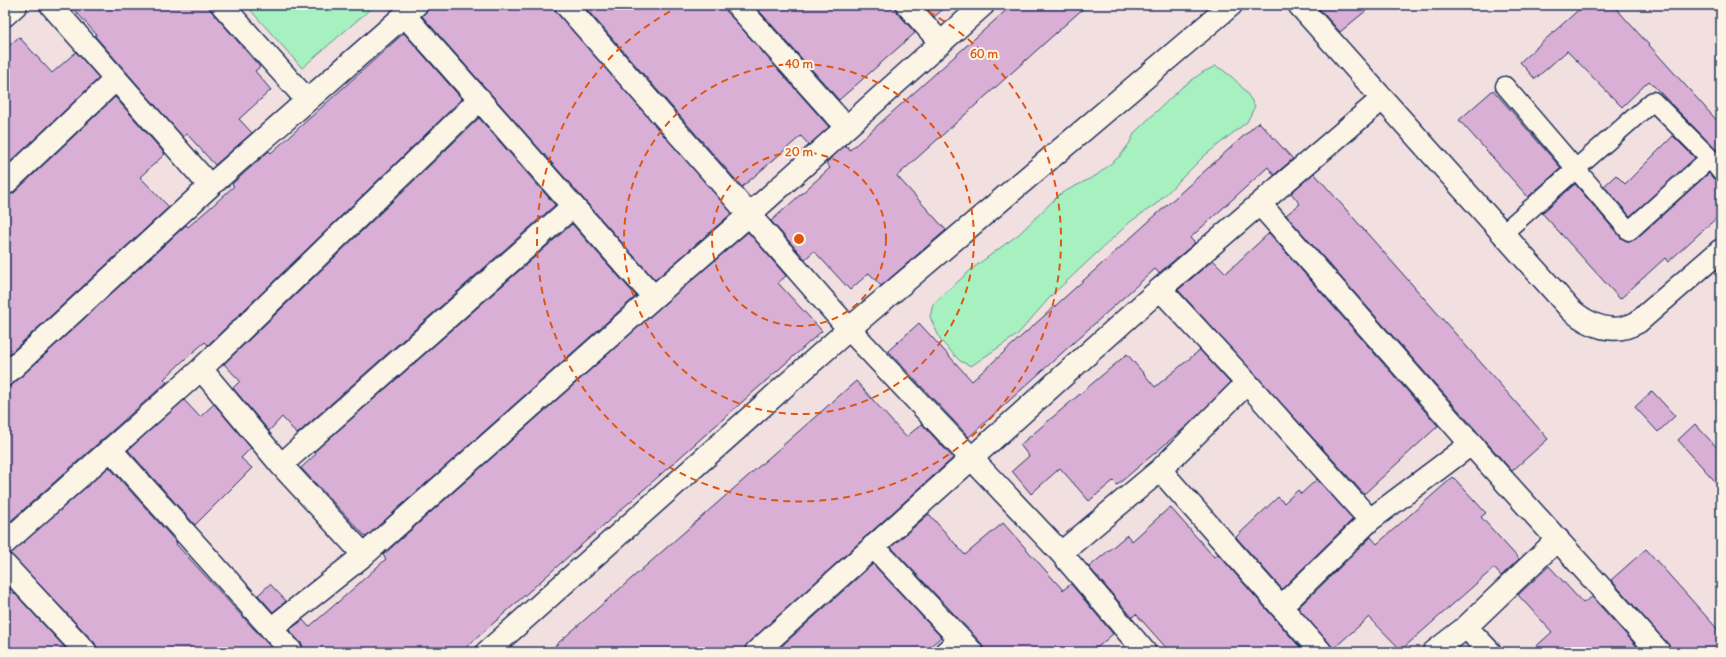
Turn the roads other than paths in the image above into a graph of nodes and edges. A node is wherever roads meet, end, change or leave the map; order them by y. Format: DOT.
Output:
graph roads {
  1 [pos="16,5"];
  2 [pos="51,5"];
  3 [pos="222,5"];
  4 [pos="566,5"];
  5 [pos="737,5"];
  6 [pos="907,5"];
  7 [pos="983,5"];
  8 [pos="1231,5"];
  9 [pos="1299,5"];
  10 [pos="411,10"];
  11 [pos="5,15"];
  12 [pos="941,43"];
  13 [pos="116,79"];
  14 [pos="1505,86"];
  15 [pos="480,99"];
  16 [pos="1382,99"];
  17 [pos="307,100"];
  18 [pos="846,127"];
  19 [pos="1710,158"];
  20 [pos="1576,168"];
  21 [pos="1721,172"];
  22 [pos="5,184"];
  23 [pos="210,186"];
  24 [pos="1260,204"];
  25 [pos="572,207"];
  26 [pos="750,214"];
  27 [pos="1503,233"];
  28 [pos="1721,250"];
  29 [pos="1160,289"];
  30 [pos="654,297"];
  31 [pos="849,329"];
  32 [pos="201,369"];
  33 [pos="5,375"];
  34 [pos="1247,383"];
  35 [pos="1472,444"];
  36 [pos="110,449"];
  37 [pos="971,457"];
  38 [pos="281,465"];
  39 [pos="1160,470"];
  40 [pos="1370,520"];
  41 [pos="1558,539"];
  42 [pos="5,543"];
  43 [pos="873,546"];
  44 [pos="1061,553"];
  45 [pos="364,555"];
  46 [pos="5,565"];
  47 [pos="1281,607"];
  48 [pos="1466,627"];
  49 [pos="271,629"];
  50 [pos="960,648"];
  51 [pos="1140,650"];
  52 [pos="86,652"];
  53 [pos="292,652"];
  54 [pos="487,652"];
  55 [pos="756,652"];
  56 [pos="1321,652"];
  57 [pos="1434,652"];
  58 [pos="1490,652"];
  59 [pos="1659,652"];
  1 -- 11 [label="street"];
  2 -- 13 [label="street"];
  3 -- 17 [label="street"];
  4 -- 26 [label="street"];
  5 -- 18 [label="street"];
  6 -- 12 [label="street"];
  7 -- 12 [label="street"];
  8 -- 31 [label="street"];
  9 -- 16 [label="street"];
  10 -- 15 [label="street"];
  10 -- 17 [label="street"];
  12 -- 18 [label="street"];
  13 -- 22 [label="street"];
  13 -- 23 [label="street"];
  14 -- 20 [label="lane"];
  15 -- 25 [label="street"];
  15 -- 32 [label="street"];
  16 -- 24 [label="street"];
  16 -- 27 [label="street"];
  17 -- 23 [label="street"];
  18 -- 26 [label="street"];
  19 -- 20 [label="lane"];
  19 -- 20 [label="lane"];
  19 -- 21 [label="lane"];
  20 -- 27 [label="lane"];
  23 -- 33 [label="street"];
  24 -- 29 [label="street"];
  24 -- 35 [label="street"];
  25 -- 30 [label="street"];
  25 -- 38 [label="street"];
  26 -- 30 [label="street"];
  26 -- 31 [label="street"];
  27 -- 28 [label="street"];
  29 -- 34 [label="street"];
  29 -- 37 [label="street"];
  30 -- 45 [label="street"];
  31 -- 37 [label="street"];
  31 -- 54 [label="street"];
  32 -- 36 [label="street"];
  32 -- 38 [label="street"];
  34 -- 39 [label="street"];
  34 -- 40 [label="street"];
  35 -- 40 [label="street"];
  35 -- 41 [label="street"];
  36 -- 42 [label="street"];
  36 -- 49 [label="street"];
  37 -- 43 [label="street"];
  37 -- 44 [label="street"];
  38 -- 45 [label="street"];
  39 -- 44 [label="street"];
  39 -- 47 [label="street"];
  40 -- 47 [label="street"];
  41 -- 48 [label="street"];
  41 -- 59 [label="street"];
  43 -- 50 [label="street"];
  43 -- 55 [label="street"];
  44 -- 51 [label="street"];
  45 -- 49 [label="street"];
  46 -- 52 [label="street"];
  47 -- 56 [label="street"];
  48 -- 57 [label="street"];
  48 -- 58 [label="street"];
  49 -- 53 [label="street"];
}
